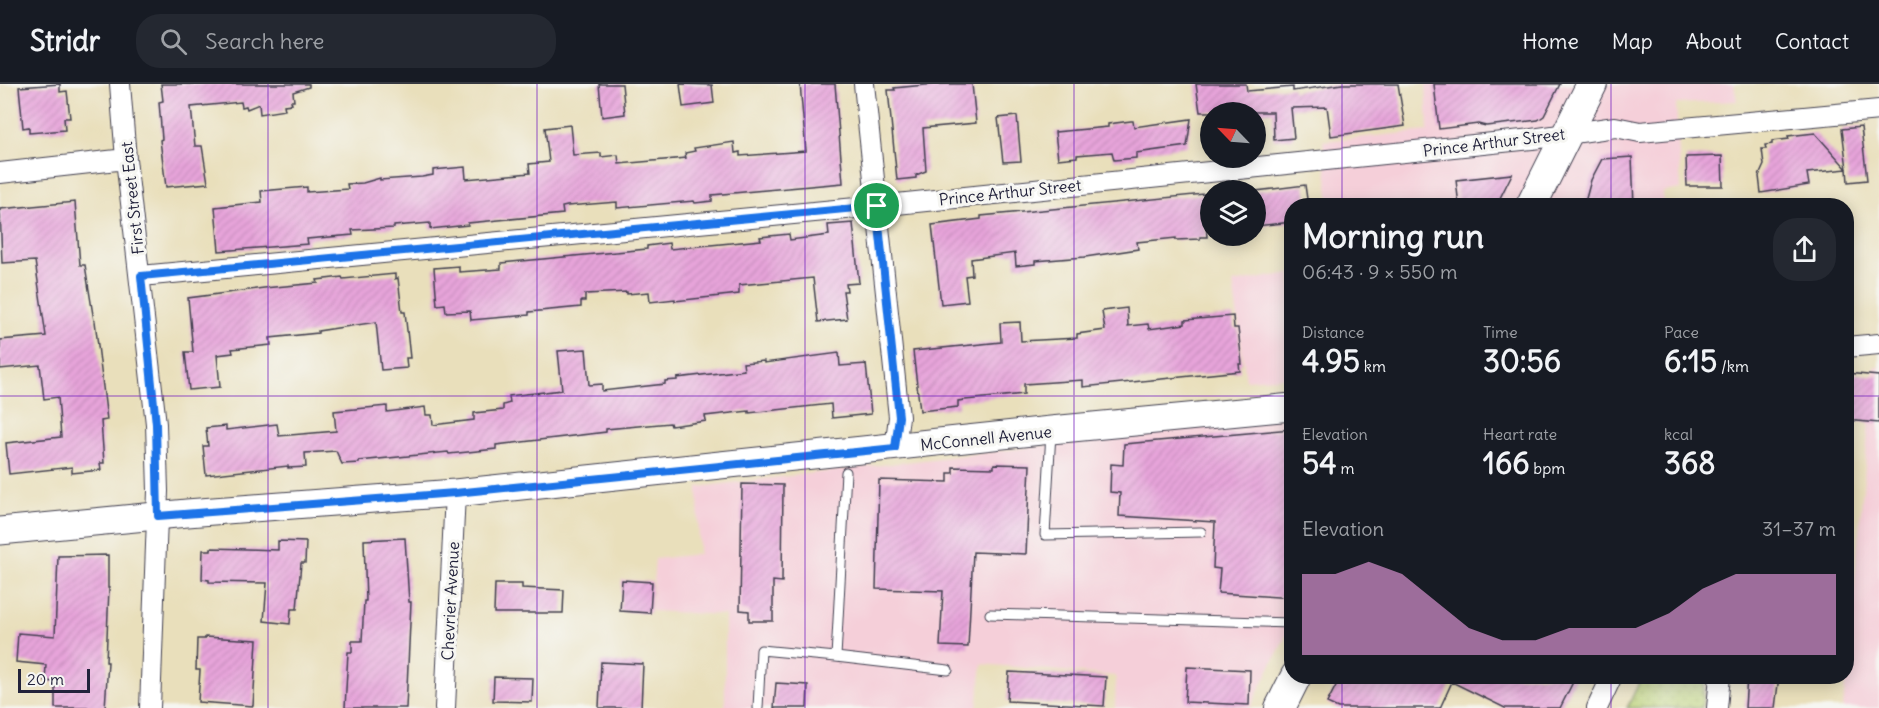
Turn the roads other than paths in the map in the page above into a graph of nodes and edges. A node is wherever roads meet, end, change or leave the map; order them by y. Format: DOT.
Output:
graph roads {
  1 [pos="120,84"];
  2 [pos="864,84"];
  3 [pos="1592,84"];
  4 [pos="1879,110"];
  5 [pos="1567,133"];
  6 [pos="126,159"];
  7 [pos="0,173"];
  8 [pos="1535,198"];
  9 [pos="877,206"];
  10 [pos="141,276"];
  11 [pos="1879,344"];
  12 [pos="1854,346"];
  13 [pos="1284,408"];
  14 [pos="1051,430"];
  15 [pos="895,448"];
  16 [pos="846,472"];
  17 [pos="455,493"];
  18 [pos="158,516"];
  19 [pos="0,531"];
  20 [pos="1201,532"];
  21 [pos="990,614"];
  22 [pos="1284,623"];
  23 [pos="836,657"];
  24 [pos="948,670"];
  25 [pos="1292,684"];
  26 [pos="1608,684"];
  27 [pos="1719,684"];
  28 [pos="150,708"];
  29 [pos="445,708"];
  30 [pos="758,708"];
  31 [pos="1280,708"];
  32 [pos="1597,708"];
  33 [pos="1717,708"];
  1 -- 6 [label="street, First Street East"];
  2 -- 9 [label="street"];
  3 -- 5 [label="main road"];
  4 -- 5 [label="street, Prince Arthur Street"];
  5 -- 8 [label="main road"];
  5 -- 9 [label="street, Prince Arthur Street"];
  6 -- 7 [label="street"];
  6 -- 10 [label="street, First Street East"];
  9 -- 10 [label="street, Prince Arthur Street"];
  9 -- 15 [label="street"];
  10 -- 18 [label="street, First Street East"];
  11 -- 12 [label="street"];
  13 -- 14 [label="main road, McConnell Avenue"];
  14 -- 15 [label="main road, McConnell Avenue"];
  14 -- 20 [label="lane"];
  15 -- 17 [label="main road, McConnell Avenue"];
  16 -- 23 [label="lane"];
  17 -- 18 [label="main road, McConnell Avenue"];
  17 -- 29 [label="street, Chevrier Avenue"];
  18 -- 19 [label="main road, McConnell Avenue"];
  18 -- 28 [label="street, First Street East"];
  21 -- 22 [label="lane"];
  23 -- 24 [label="lane"];
  23 -- 30 [label="lane"];
  25 -- 31 [label="main road"];
  26 -- 32 [label="street"];
  27 -- 33 [label="street"];
}
